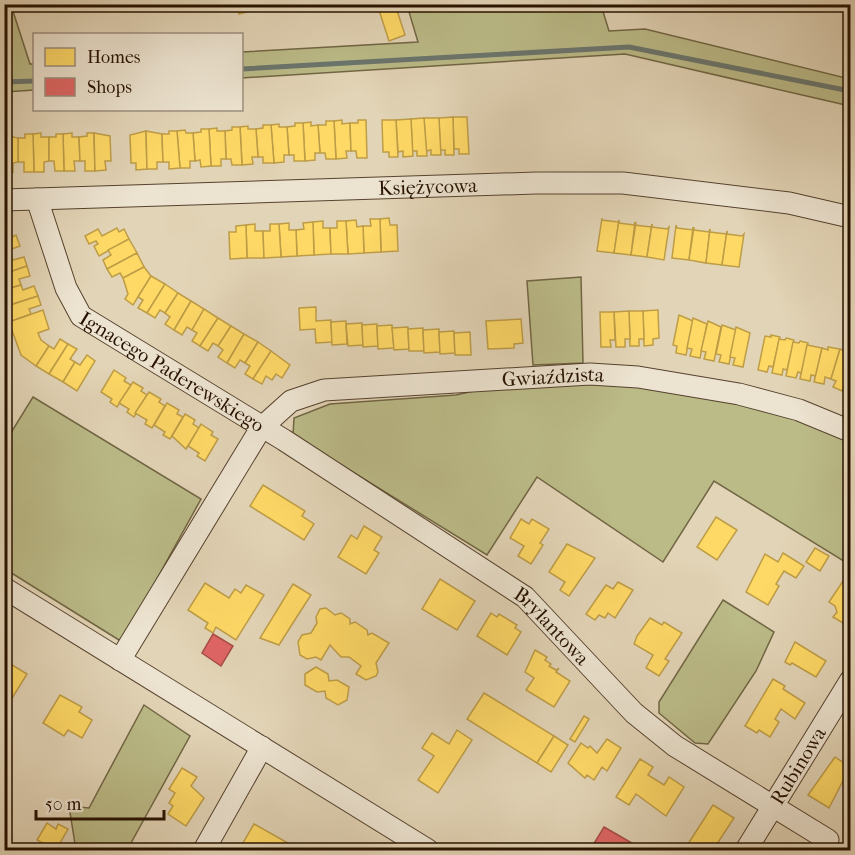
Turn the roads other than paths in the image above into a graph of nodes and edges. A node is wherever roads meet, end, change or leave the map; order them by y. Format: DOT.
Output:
graph roads {
  1 [pos="37,199"];
  2 [pos="4,200"];
  3 [pos="850,217"];
  4 [pos="261,428"];
  5 [pos="850,431"];
  6 [pos="4,588"];
  7 [pos="120,660"];
  8 [pos="850,681"];
  9 [pos="262,747"];
  10 [pos="773,805"];
  11 [pos="828,840"];
  12 [pos="204,850"];
  13 [pos="428,850"];
  14 [pos="746,850"];
  1 -- 2 [label="street, Księżycowa"];
  1 -- 3 [label="street, Księżycowa"];
  1 -- 4 [label="street, Ignacego Paderewskiego"];
  4 -- 5 [label="street, Gwiaździsta"];
  4 -- 7 [label="street, Ignacego Paderewskiego"];
  4 -- 10 [label="street, Brylantowa"];
  6 -- 7 [label="street"];
  7 -- 9 [label="street"];
  8 -- 10 [label="street, Rubinowa"];
  9 -- 12 [label="street"];
  9 -- 13 [label="street"];
  10 -- 11 [label="street, Brylantowa"];
  10 -- 14 [label="street, Rubinowa"];
}
